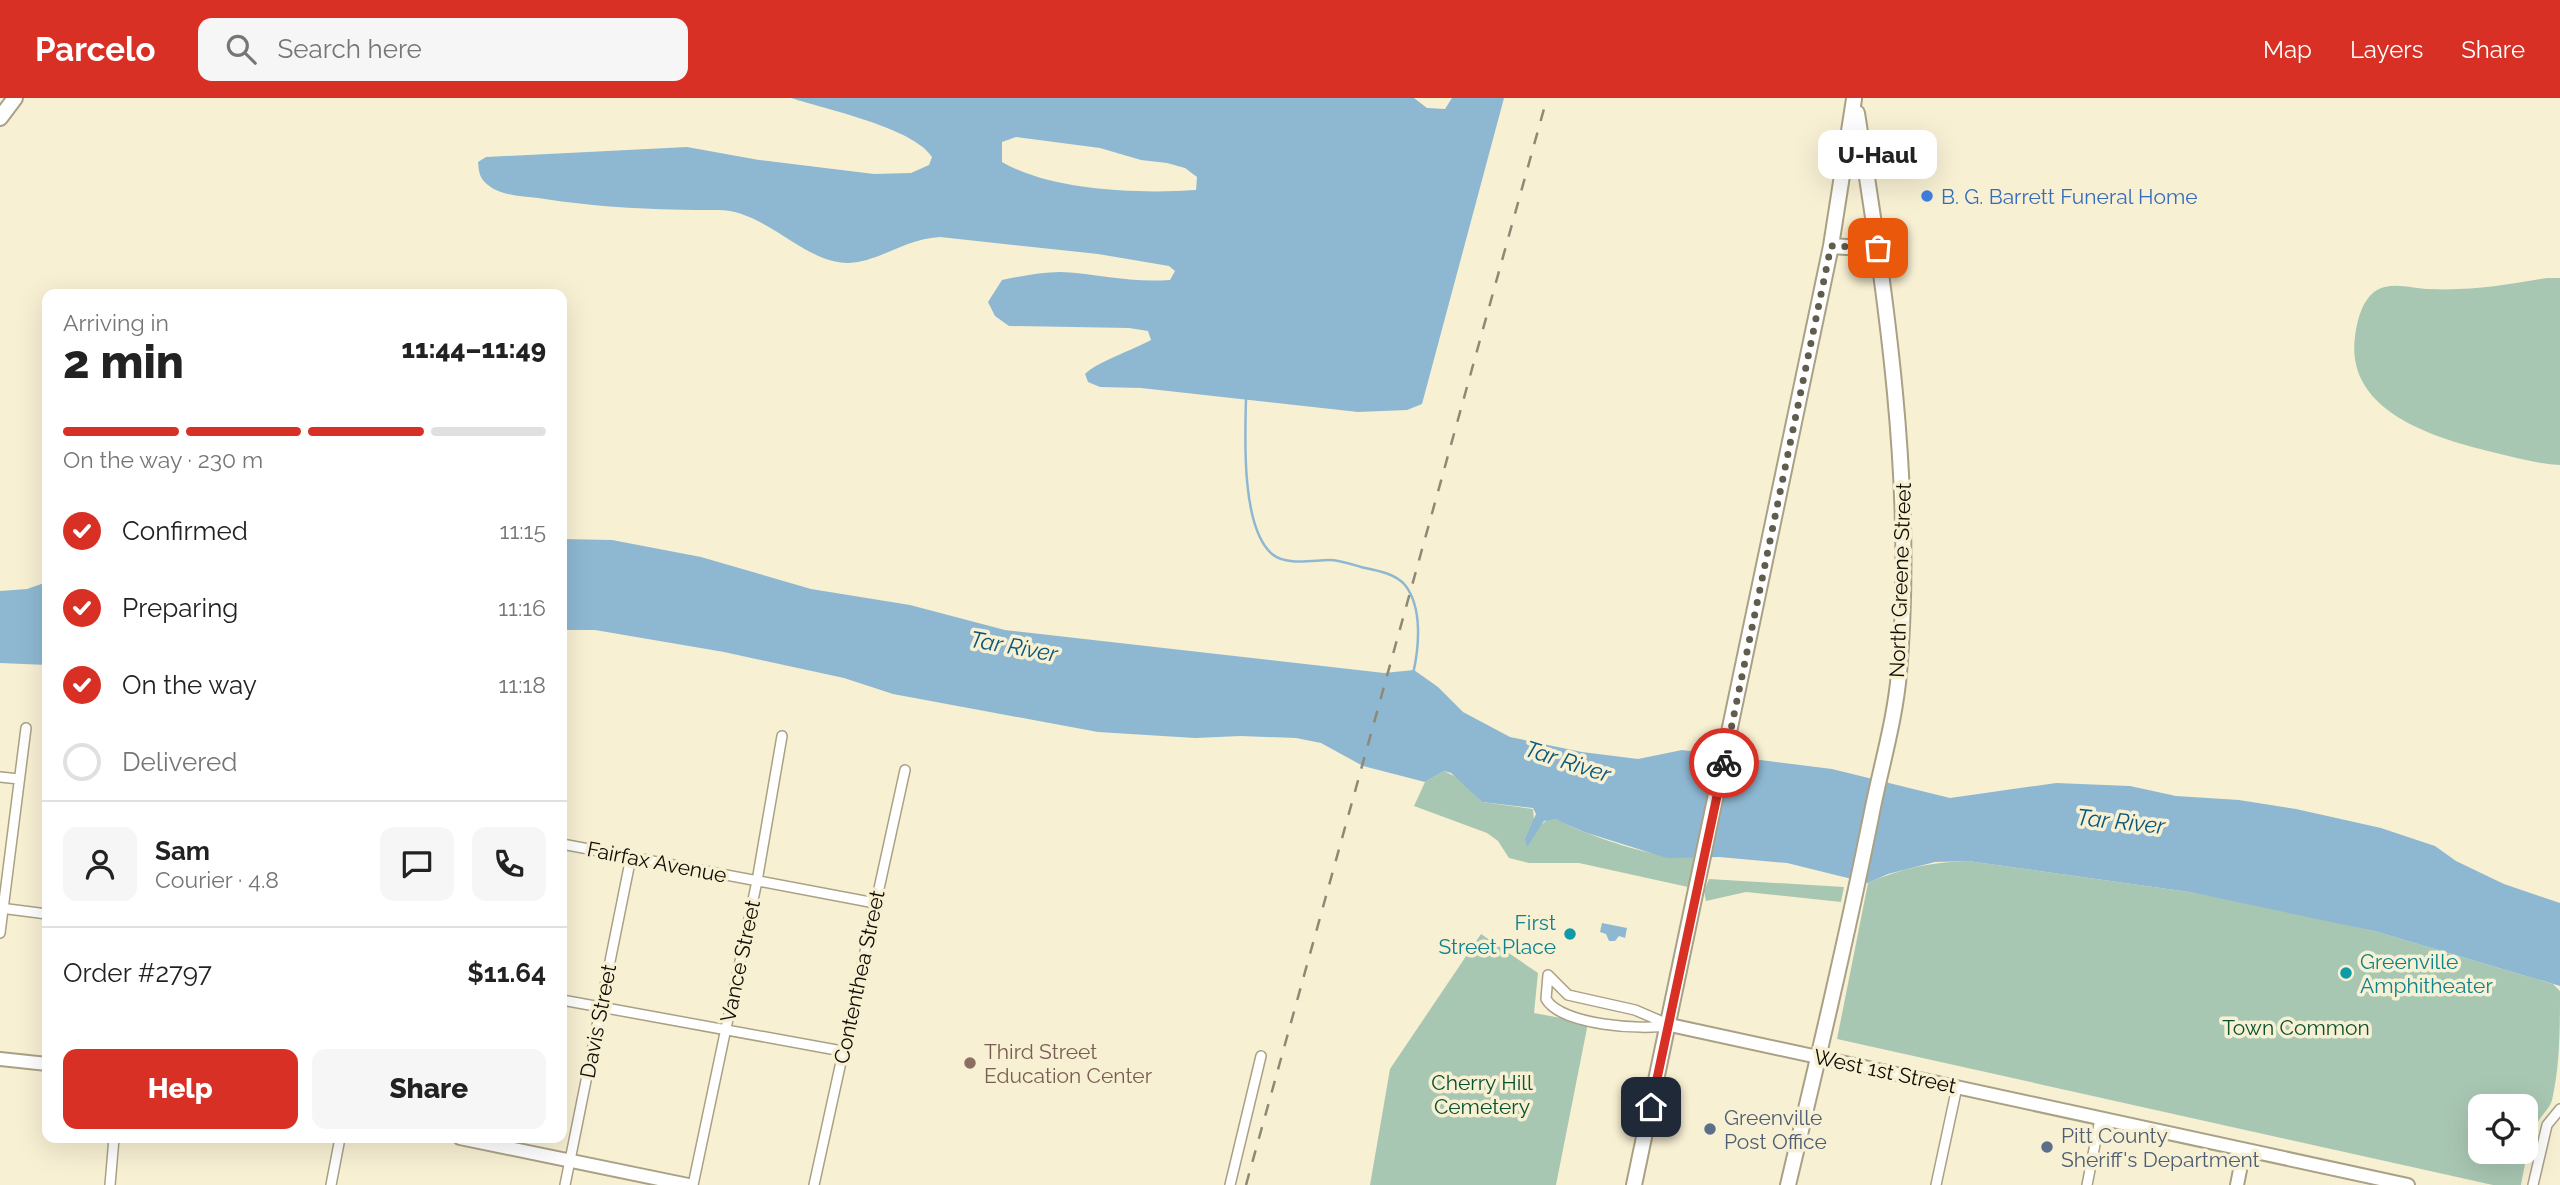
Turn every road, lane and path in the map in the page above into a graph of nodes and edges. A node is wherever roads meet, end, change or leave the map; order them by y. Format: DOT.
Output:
graph roads {
  1 [pos="15,98"];
  2 [pos="1854,98"];
  3 [pos="0,118"];
  4 [pos="1831,246"];
  5 [pos="1878,248"];
  6 [pos="26,728"];
  7 [pos="782,736"];
  8 [pos="905,770"];
  9 [pos="0,777"];
  10 [pos="19,779"];
  11 [pos="567,845"];
  12 [pos="631,857"];
  13 [pos="757,881"];
  14 [pos="875,903"];
  15 [pos="1,908"];
  16 [pos="42,913"];
  17 [pos="0,933"];
  18 [pos="1565,993"];
  19 [pos="567,1001"];
  20 [pos="1549,1004"];
  21 [pos="1612,1006"];
  22 [pos="600,1007"];
  23 [pos="1609,1023"];
  24 [pos="1670,1025"];
  25 [pos="726,1032"];
  26 [pos="842,1051"];
  27 [pos="1261,1056"];
  28 [pos="1818,1056"];
  29 [pos="0,1059"];
  30 [pos="42,1063"];
  31 [pos="1957,1087"];
  32 [pos="2560,1109"];
  33 [pos="2100,1119"];
  34 [pos="114,1143"];
  35 [pos="339,1143"];
  36 [pos="488,1143"];
  37 [pos="2244,1150"];
  38 [pos="570,1158"];
  39 [pos="2399,1184"];
  40 [pos="110,1185"];
  41 [pos="331,1185"];
  42 [pos="565,1185"];
  43 [pos="690,1185"];
  44 [pos="814,1185"];
  45 [pos="1230,1185"];
  46 [pos="1634,1185"];
  47 [pos="1788,1185"];
  48 [pos="1936,1185"];
  49 [pos="2087,1185"];
  50 [pos="2237,1185"];
  51 [pos="2533,1185"];
  1 -- 3 [label="main road"];
  2 -- 4 [label="main road"];
  2 -- 5 [label="main road, North Greene Street"];
  4 -- 5 [label="main road"];
  4 -- 24 [label="main road"];
  5 -- 28 [label="main road, North Greene Street"];
  6 -- 10 [label="street"];
  7 -- 13 [label="street, Vance Street"];
  8 -- 14 [label="street, Contenthea Street"];
  9 -- 10 [label="street"];
  10 -- 15 [label="street"];
  11 -- 12 [label="street, Fairfax Avenue"];
  12 -- 13 [label="street, Fairfax Avenue"];
  12 -- 22 [label="street, Davis Street"];
  13 -- 14 [label="street, Fairfax Avenue"];
  13 -- 25 [label="street, Vance Street"];
  14 -- 26 [label="street, Contenthea Street"];
  15 -- 16 [label="street"];
  15 -- 17 [label="street"];
  18 -- 20 [label="street"];
  18 -- 20 [label="street"];
  18 -- 21 [label="street"];
  19 -- 22 [label="street"];
  20 -- 23 [label="street"];
  21 -- 23 [label="street"];
  21 -- 24 [label="street"];
  22 -- 25 [label="street"];
  22 -- 38 [label="street, Davis Street"];
  23 -- 24 [label="street"];
  24 -- 28 [label="street, West 1st Street"];
  24 -- 46 [label="main road"];
  25 -- 26 [label="street"];
  25 -- 43 [label="street, Vance Street"];
  26 -- 44 [label="street, Contenthea Street"];
  27 -- 45 [label="street"];
  28 -- 31 [label="street, West 1st Street"];
  28 -- 47 [label="main road, North Greene Street"];
  29 -- 30 [label="street"];
  31 -- 33 [label="street, West 1st Street"];
  31 -- 48 [label="street"];
  32 -- 51 [label="street"];
  33 -- 37 [label="street, West 1st Street"];
  33 -- 49 [label="street"];
  34 -- 40 [label="street"];
  35 -- 41 [label="street"];
  36 -- 38 [label="street"];
  37 -- 39 [label="street, West 1st Street"];
  37 -- 50 [label="street"];
  38 -- 42 [label="street, Davis Street"];
  38 -- 43 [label="street"];
}
